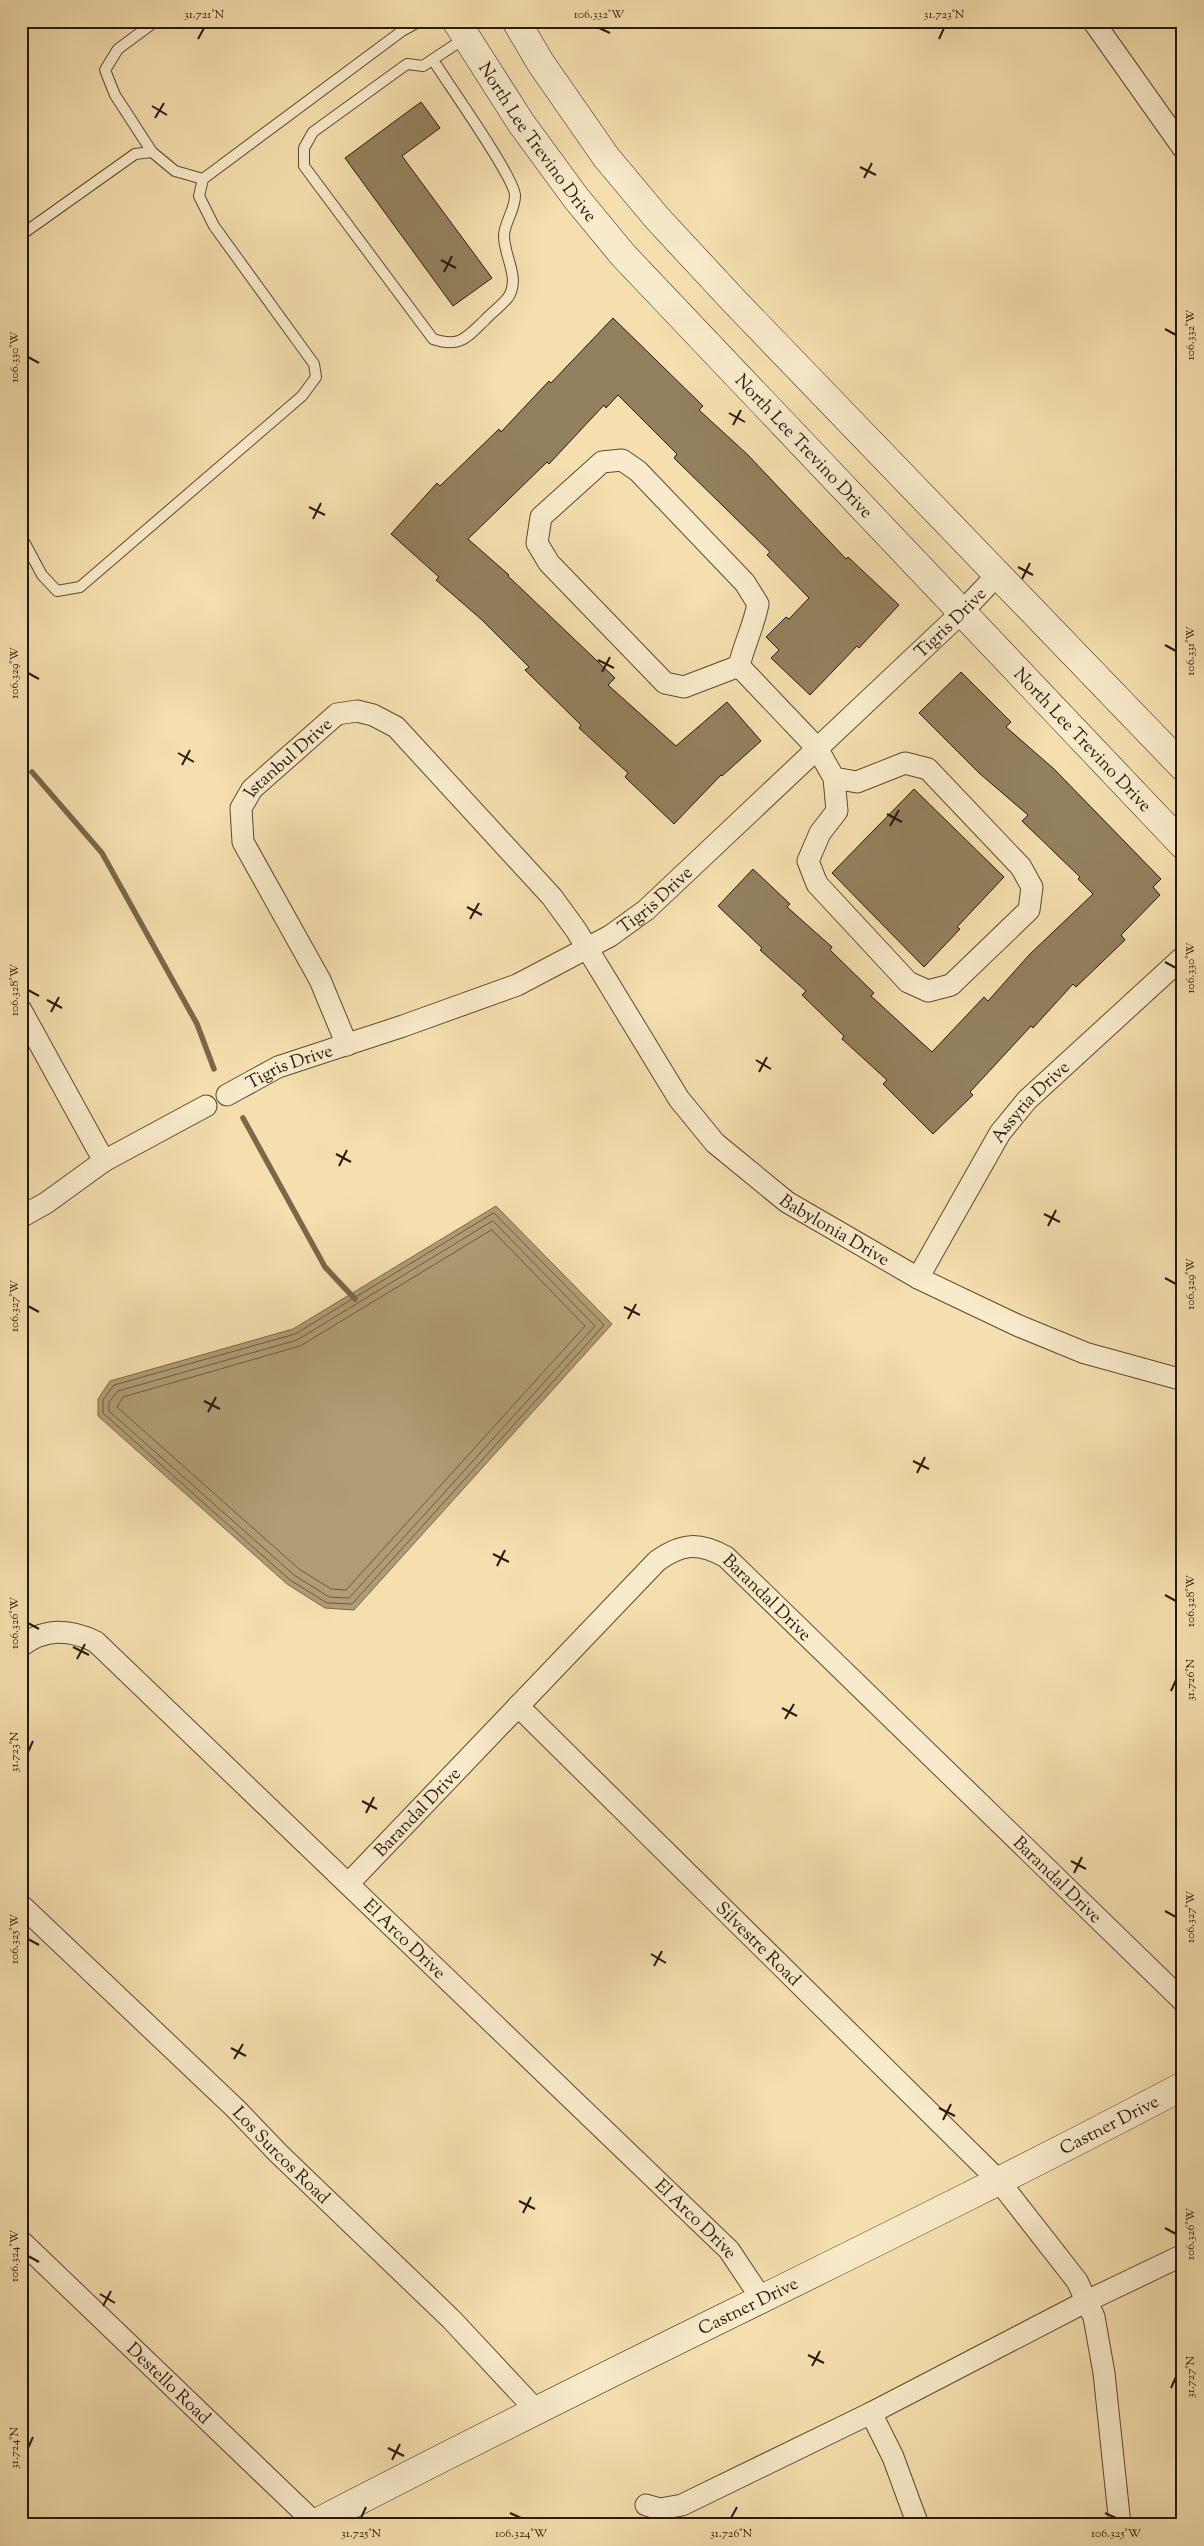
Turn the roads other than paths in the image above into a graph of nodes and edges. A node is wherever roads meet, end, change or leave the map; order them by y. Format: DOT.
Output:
graph roads {
  1 [pos="156,21"];
  2 [pos="397,21"];
  3 [pos="420,21"];
  4 [pos="516,21"];
  5 [pos="1093,21"];
  6 [pos="461,29"];
  7 [pos="402,31"];
  8 [pos="432,60"];
  9 [pos="1183,148"];
  10 [pos="152,152"];
  11 [pos="203,179"];
  12 [pos="21,235"];
  13 [pos="21,536"];
  14 [pos="998,574"];
  15 [pos="962,612"];
  16 [pos="739,666"];
  17 [pos="817,748"];
  18 [pos="1183,767"];
  19 [pos="834,778"];
  20 [pos="1183,845"];
  21 [pos="587,949"];
  22 [pos="1183,957"];
  23 [pos="21,1010"];
  24 [pos="347,1045"];
  25 [pos="226,1095"];
  26 [pos="206,1106"];
  27 [pos="104,1161"];
  28 [pos="21,1217"];
  29 [pos="918,1278"];
  30 [pos="1183,1380"];
  31 [pos="21,1646"];
  32 [pos="518,1706"];
  33 [pos="348,1884"];
  34 [pos="21,1905"];
  35 [pos="1183,2001"];
  36 [pos="1183,2086"];
  37 [pos="998,2180"];
  38 [pos="21,2241"];
  39 [pos="1183,2255"];
  40 [pos="761,2298"];
  41 [pos="1086,2301"];
  42 [pos="536,2410"];
  43 [pos="871,2413"];
  44 [pos="646,2505"];
  45 [pos="314,2524"];
  46 [pos="918,2525"];
  47 [pos="1120,2525"];
  1 -- 10 [label="lane"];
  2 -- 7 [label="lane"];
  3 -- 7 [label="lane"];
  4 -- 14 [label="main road"];
  5 -- 9 [label="street"];
  6 -- 8 [label="lane"];
  6 -- 15 [label="main road, North Lee Trevino Drive"];
  7 -- 11 [label="lane"];
  8 -- 8 [label="lane"];
  10 -- 11 [label="lane"];
  10 -- 12 [label="lane"];
  11 -- 13 [label="lane"];
  14 -- 15 [label="street, Tigris Drive"];
  14 -- 18 [label="main road"];
  15 -- 17 [label="street, Tigris Drive"];
  15 -- 20 [label="main road, North Lee Trevino Drive"];
  16 -- 16 [label="street"];
  16 -- 17 [label="street"];
  17 -- 19 [label="street"];
  17 -- 21 [label="street, Tigris Drive"];
  19 -- 19 [label="street"];
  21 -- 24 [label="street, Tigris Drive"];
  21 -- 24 [label="street, Istanbul Drive"];
  21 -- 29 [label="street, Babylonia Drive"];
  22 -- 29 [label="street, Assyria Drive"];
  23 -- 27 [label="street"];
  24 -- 25 [label="street, Tigris Drive"];
  26 -- 27 [label="street"];
  27 -- 28 [label="street"];
  29 -- 30 [label="street, Babylonia Drive"];
  31 -- 33 [label="street, El Arco Drive"];
  32 -- 33 [label="street, Barandal Drive"];
  32 -- 35 [label="street, Barandal Drive"];
  32 -- 37 [label="street, Silvestre Road"];
  33 -- 40 [label="street, El Arco Drive"];
  34 -- 42 [label="street, Los Surcos Road"];
  36 -- 37 [label="main road, Castner Drive"];
  37 -- 40 [label="main road, Castner Drive"];
  37 -- 41 [label="street, Silvestre Road"];
  38 -- 45 [label="street, Destello Road"];
  39 -- 41 [label="street"];
  40 -- 42 [label="main road, Castner Drive"];
  41 -- 43 [label="street"];
  41 -- 47 [label="street, Silvestre Road"];
  42 -- 45 [label="main road, Castner Drive"];
  43 -- 44 [label="street"];
  43 -- 46 [label="street"];
}
